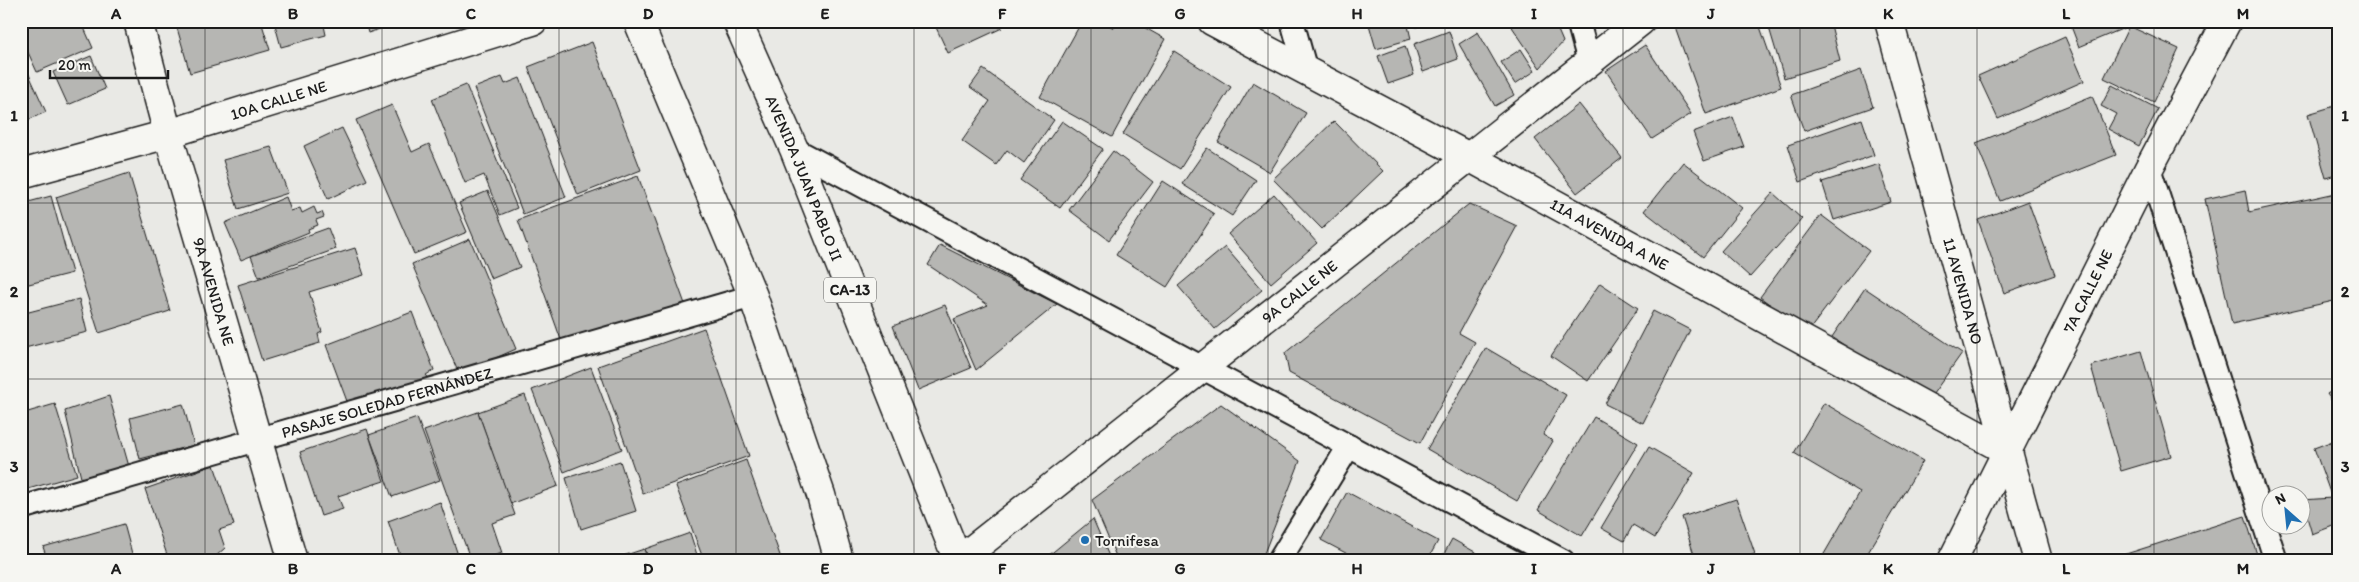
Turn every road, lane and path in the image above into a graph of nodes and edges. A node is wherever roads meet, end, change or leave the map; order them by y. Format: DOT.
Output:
graph roads {
  1 [pos="138,21"];
  2 [pos="533,21"];
  3 [pos="638,21"];
  4 [pos="736,21"];
  5 [pos="1212,21"];
  6 [pos="1292,21"];
  7 [pos="1578,21"];
  8 [pos="1641,21"];
  9 [pos="1889,21"];
  10 [pos="2227,21"];
  11 [pos="1589,62"];
  12 [pos="1306,71"];
  13 [pos="168,134"];
  14 [pos="794,149"];
  15 [pos="1469,157"];
  16 [pos="2149,168"];
  17 [pos="21,174"];
  18 [pos="753,296"];
  19 [pos="1201,367"];
  20 [pos="256,440"];
  21 [pos="1348,446"];
  22 [pos="2007,451"];
  23 [pos="21,508"];
  24 [pos="293,561"];
  25 [pos="839,561"];
  26 [pos="958,561"];
  27 [pos="1279,561"];
  28 [pos="1563,561"];
  29 [pos="1952,561"];
  30 [pos="2038,561"];
  31 [pos="2276,561"];
  1 -- 13 [label="main road, 9A AVENIDA NE"];
  2 -- 13 [label="main road, 10A CALLE NE"];
  3 -- 18 [label="main road"];
  4 -- 14 [label="main road, AVENIDA JUAN PABLO II / CA-13"];
  5 -- 12 [label="main road, 11A AVENIDA A NE"];
  6 -- 12 [label="lane"];
  7 -- 11 [label="lane"];
  8 -- 11 [label="main road, 9A CALLE NE"];
  9 -- 22 [label="main road, 11 AVENIDA NO"];
  10 -- 16 [label="main road, 7A CALLE NE"];
  11 -- 15 [label="main road, 9A CALLE NE"];
  12 -- 15 [label="main road, 11A AVENIDA A NE"];
  13 -- 17 [label="main road, 10A CALLE NE"];
  13 -- 20 [label="main road, 9A AVENIDA NE"];
  14 -- 19 [label="lane"];
  14 -- 26 [label="main road, AVENIDA JUAN PABLO II / CA-13"];
  15 -- 19 [label="main road, 9A CALLE NE"];
  15 -- 22 [label="main road, 11A AVENIDA A NE"];
  16 -- 22 [label="main road, 7A CALLE NE"];
  16 -- 31 [label="lane"];
  18 -- 20 [label="lane, PASAJE SOLEDAD FERNÁNDEZ"];
  18 -- 25 [label="main road"];
  19 -- 21 [label="lane"];
  19 -- 26 [label="main road, 9A CALLE NE"];
  20 -- 23 [label="lane, PASAJE SOLEDAD FERNÁNDEZ"];
  20 -- 24 [label="main road, 9A AVENIDA NE"];
  21 -- 27 [label="lane"];
  21 -- 28 [label="lane"];
  22 -- 29 [label="main road, 7A CALLE NE"];
  22 -- 30 [label="main road, 11 AVENIDA NO"];
}
